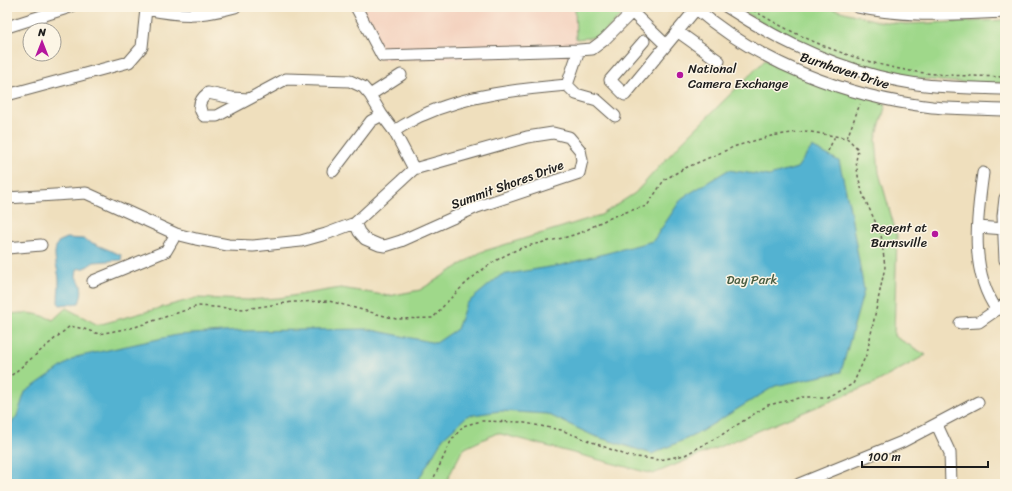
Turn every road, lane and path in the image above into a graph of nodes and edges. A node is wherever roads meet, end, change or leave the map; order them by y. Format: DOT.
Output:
graph roads {
  1 [pos="70,7"];
  2 [pos="235,7"];
  3 [pos="356,7"];
  4 [pos="727,7"];
  5 [pos="748,7"];
  6 [pos="857,7"];
  7 [pos="1004,7"];
  8 [pos="145,8"];
  9 [pos="695,8"];
  10 [pos="632,10"];
  11 [pos="1005,12"];
  12 [pos="7,27"];
  13 [pos="677,31"];
  14 [pos="644,41"];
  15 [pos="666,45"];
  16 [pos="579,50"];
  17 [pos="719,62"];
  18 [pos="401,75"];
  19 [pos="1005,78"];
  20 [pos="567,85"];
  21 [pos="1005,89"];
  22 [pos="7,95"];
  23 [pos="370,95"];
  24 [pos="249,99"];
  25 [pos="860,104"];
  26 [pos="1005,110"];
  27 [pos="382,115"];
  28 [pos="615,116"];
  29 [pos="394,131"];
  30 [pos="835,136"];
  31 [pos="847,138"];
  32 [pos="828,151"];
  33 [pos="414,169"];
  34 [pos="333,171"];
  35 [pos="983,173"];
  36 [pos="7,198"];
  37 [pos="1005,198"];
  38 [pos="355,223"];
  39 [pos="978,228"];
  40 [pos="1004,229"];
  41 [pos="176,234"];
  42 [pos="41,245"];
  43 [pos="7,248"];
  44 [pos="1005,260"];
  45 [pos="93,281"];
  46 [pos="1001,307"];
  47 [pos="960,323"];
  48 [pos="7,380"];
  49 [pos="978,402"];
  50 [pos="937,425"];
  51 [pos="431,484"];
  52 [pos="800,484"];
  53 [pos="951,484"];
  1 -- 12 [label="street"];
  2 -- 8 [label="street"];
  3 -- 16 [label="street"];
  4 -- 21 [label="street, Burnhaven Drive"];
  5 -- 19 [label="path"];
  6 -- 11 [label="street"];
  7 -- 11 [label="street"];
  8 -- 22 [label="street"];
  9 -- 13 [label="street"];
  9 -- 26 [label="street, Burnhaven Drive"];
  10 -- 15 [label="street"];
  10 -- 16 [label="street"];
  13 -- 15 [label="street"];
  13 -- 17 [label="street"];
  14 -- 15 [label="street"];
  16 -- 20 [label="street"];
  18 -- 23 [label="street"];
  20 -- 28 [label="street"];
  20 -- 29 [label="street"];
  23 -- 24 [label="street"];
  23 -- 27 [label="street"];
  25 -- 31 [label="path"];
  27 -- 29 [label="street"];
  27 -- 34 [label="street"];
  29 -- 33 [label="street"];
  30 -- 31 [label="path"];
  30 -- 32 [label="path"];
  30 -- 48 [label="path"];
  31 -- 51 [label="path"];
  33 -- 38 [label="street, Summit Shores Drive"];
  33 -- 38 [label="street, Summit Shores Drive"];
  35 -- 39 [label="street"];
  36 -- 41 [label="street, Summit Shores Drive"];
  37 -- 40 [label="street"];
  38 -- 41 [label="street, Summit Shores Drive"];
  39 -- 40 [label="street"];
  39 -- 46 [label="street"];
  40 -- 44 [label="street"];
  41 -- 45 [label="street"];
  42 -- 43 [label="street"];
  46 -- 47 [label="street"];
  49 -- 50 [label="street"];
  50 -- 52 [label="street"];
  50 -- 53 [label="street"];
}
